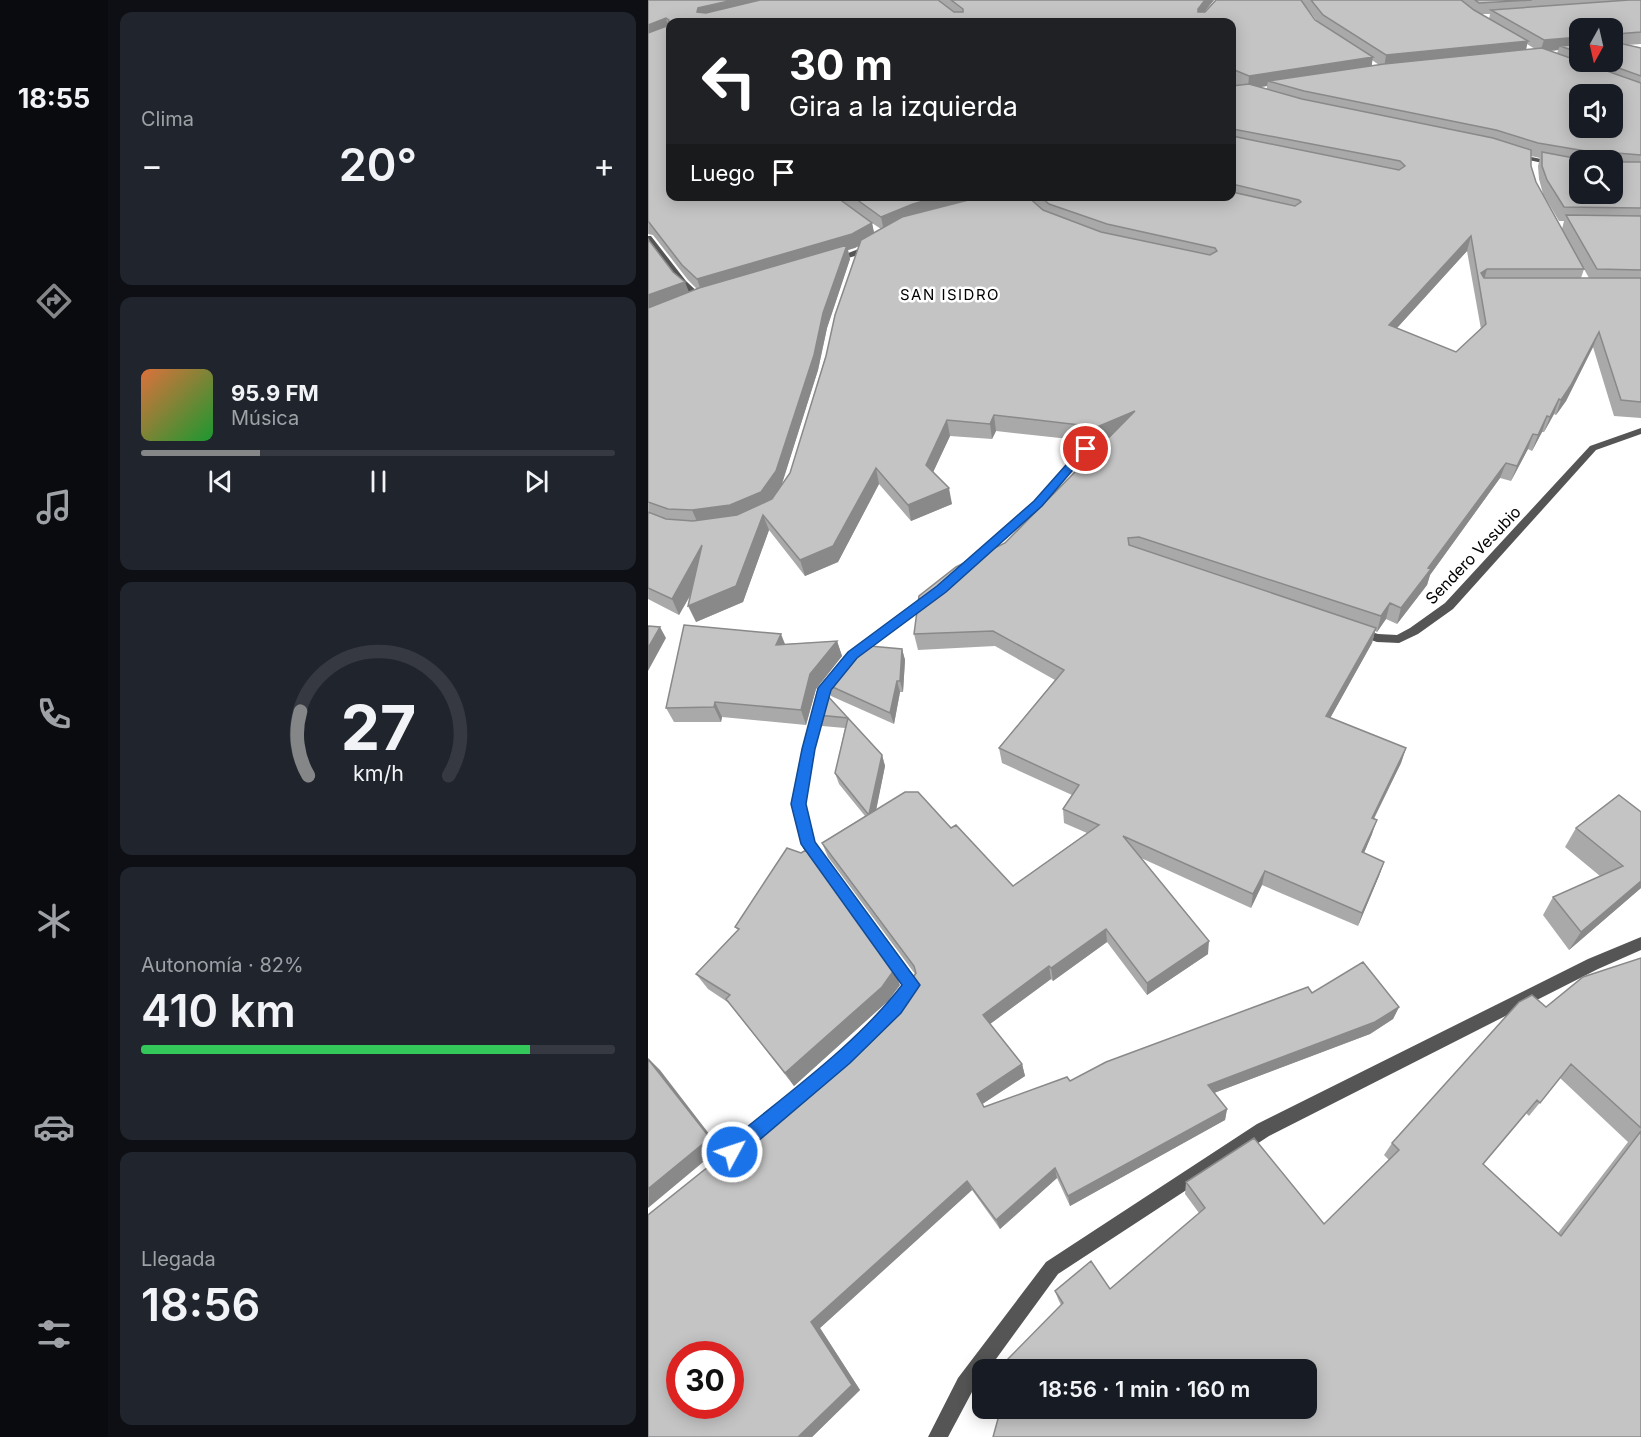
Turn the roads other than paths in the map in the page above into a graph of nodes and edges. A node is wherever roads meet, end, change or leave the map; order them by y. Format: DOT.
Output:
graph roads {
  1 [pos="1513,154"];
  2 [pos="1569,168"];
  3 [pos="648,238"];
  4 [pos="876,242"];
  5 [pos="825,262"];
  6 [pos="710,296"];
  7 [pos="700,299"];
  8 [pos="691,302"];
  9 [pos="1641,431"];
  10 [pos="1086,449"];
  11 [pos="959,573"];
  12 [pos="941,589"];
  13 [pos="1344,627"];
  14 [pos="1641,943"];
  15 [pos="895,1008"];
  16 [pos="938,1437"];
  1 -- 2 [label="street"];
  3 -- 7 [label="street"];
  4 -- 5 [label="street"];
  6 -- 7 [label="street"];
  7 -- 8 [label="street"];
  9 -- 13 [label="street, Sendero Vesubio"];
  10 -- 11 [label="street"];
  12 -- 15 [label="street"];
  14 -- 16 [label="street"];
}
